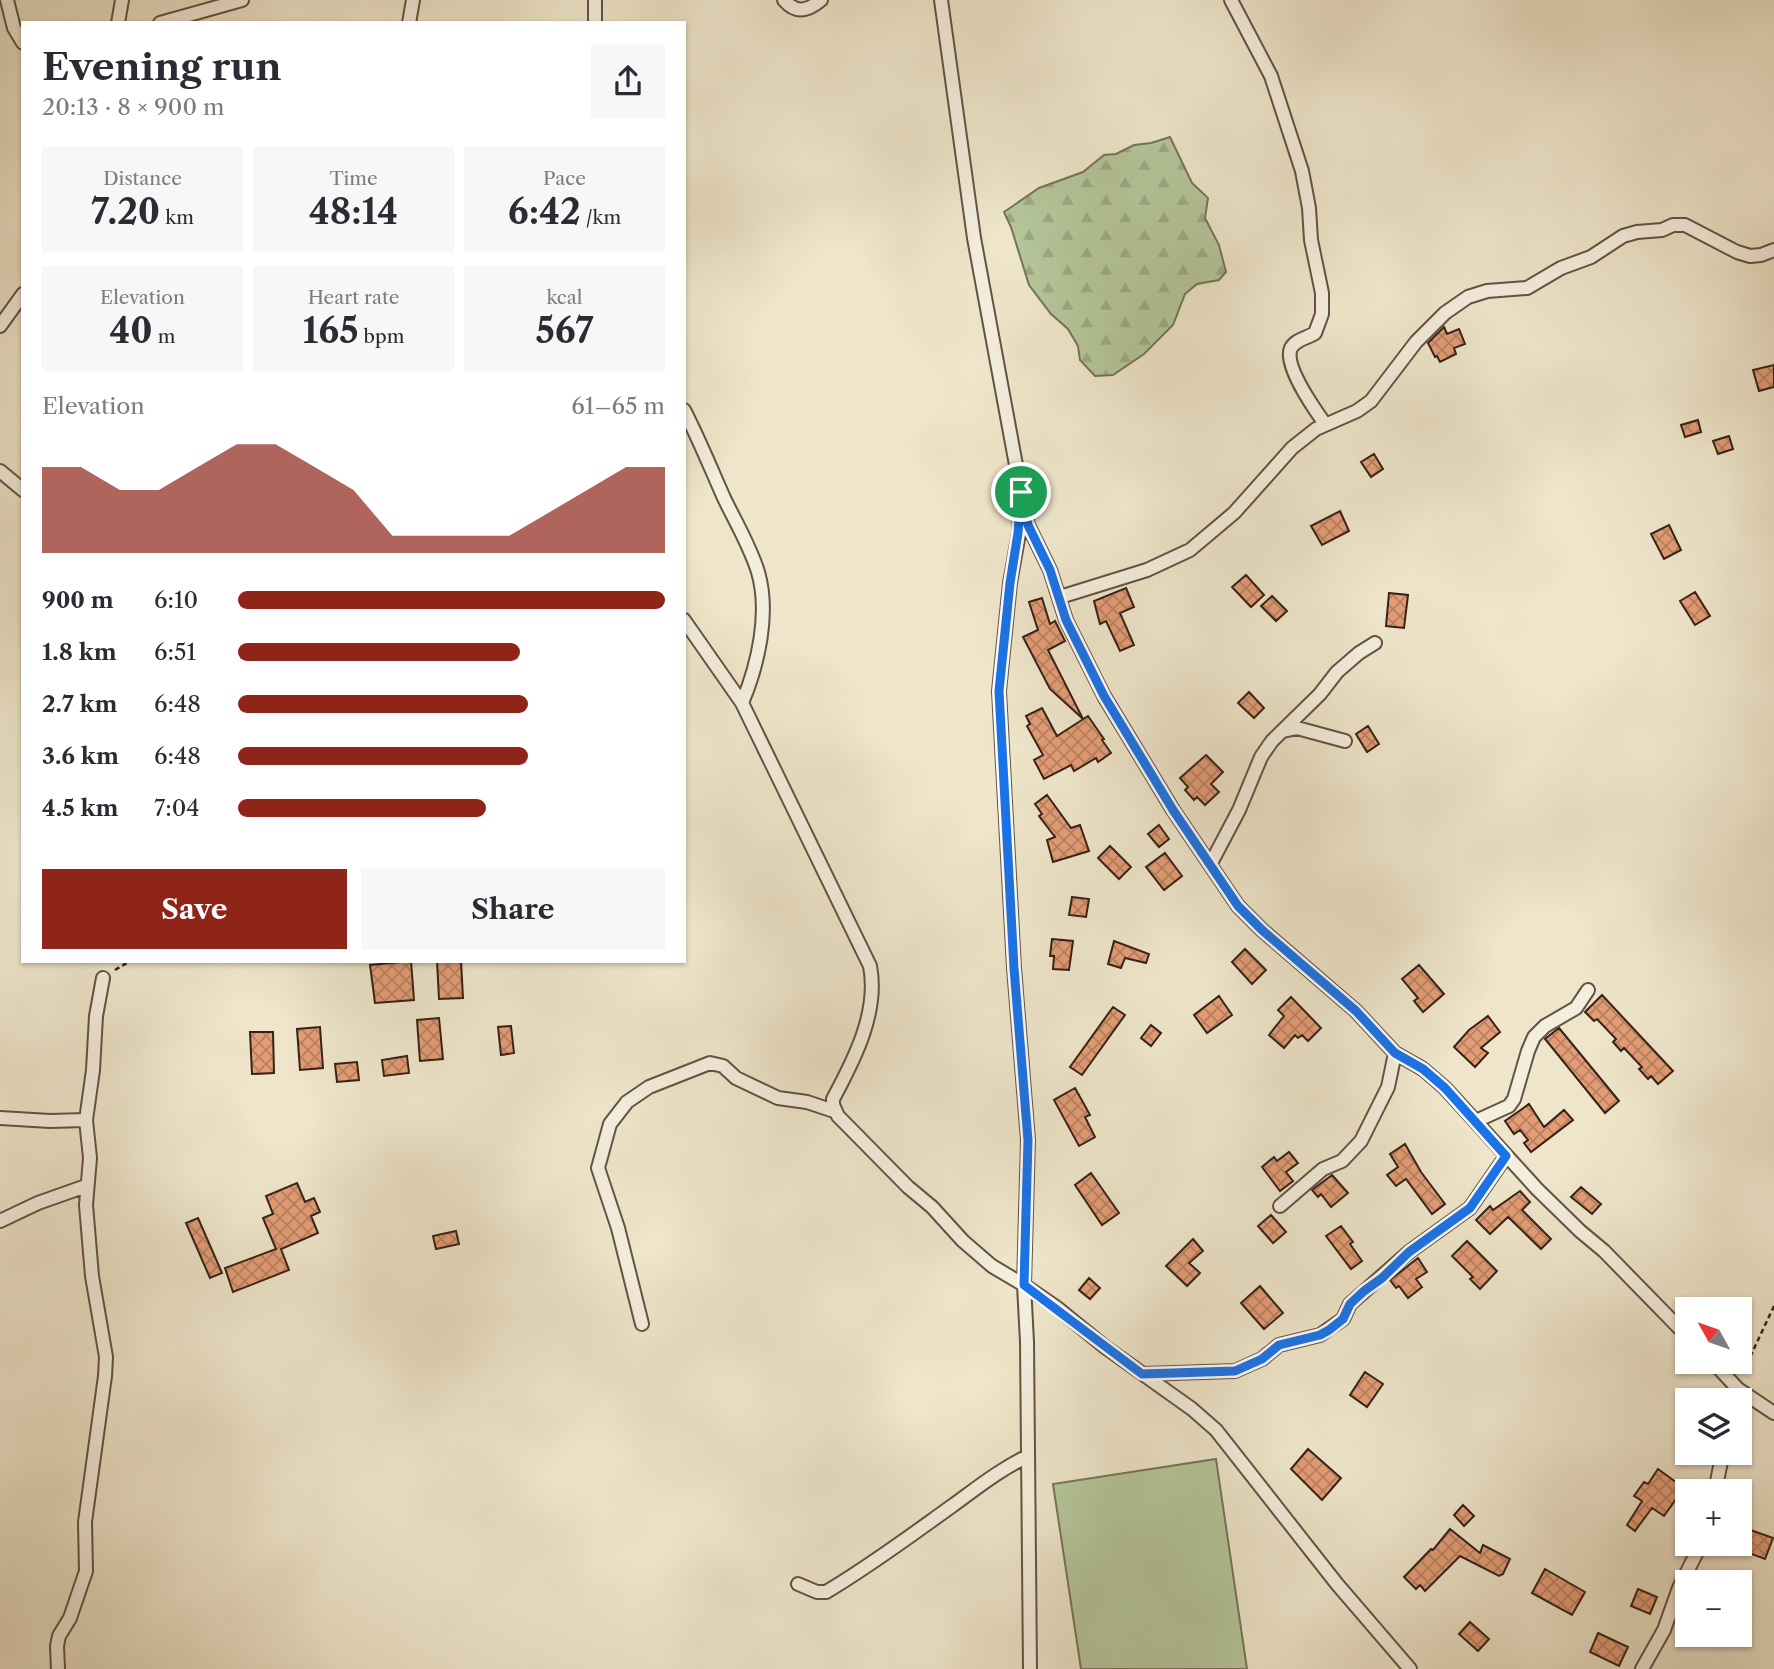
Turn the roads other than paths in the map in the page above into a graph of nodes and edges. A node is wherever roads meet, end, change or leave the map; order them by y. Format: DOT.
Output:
graph roads {
  1 [pos="7,0"];
  2 [pos="122,0"];
  3 [pos="242,0"];
  4 [pos="414,0"];
  5 [pos="595,0"];
  6 [pos="784,0"];
  7 [pos="821,0"];
  8 [pos="941,0"];
  9 [pos="1231,0"];
  10 [pos="118,21"];
  11 [pos="167,21"];
  12 [pos="409,21"];
  13 [pos="595,21"];
  14 [pos="21,40"];
  15 [pos="1774,250"];
  16 [pos="21,297"];
  17 [pos="0,327"];
  18 [pos="686,415"];
  19 [pos="1325,424"];
  20 [pos="0,471"];
  21 [pos="21,488"];
  22 [pos="1021,492"];
  23 [pos="1060,597"];
  24 [pos="686,623"];
  25 [pos="1375,643"];
  26 [pos="742,703"];
  27 [pos="1280,732"];
  28 [pos="1345,741"];
  29 [pos="1210,865"];
  30 [pos="103,978"];
  31 [pos="1588,990"];
  32 [pos="1395,1053"];
  33 [pos="834,1111"];
  34 [pos="0,1118"];
  35 [pos="86,1119"];
  36 [pos="1476,1121"];
  37 [pos="1506,1156"];
  38 [pos="86,1186"];
  39 [pos="1280,1206"];
  40 [pos="0,1221"];
  41 [pos="1024,1285"];
  42 [pos="642,1324"];
  43 [pos="1675,1324"];
  44 [pos="1142,1374"];
  45 [pos="1752,1402"];
  46 [pos="1774,1413"];
  47 [pos="1028,1456"];
  48 [pos="1695,1556"];
  49 [pos="798,1584"];
  50 [pos="58,1669"];
  51 [pos="1030,1669"];
  52 [pos="1410,1669"];
  53 [pos="1642,1669"];
  1 -- 14 [label="street"];
  2 -- 10 [label="street"];
  3 -- 11 [label="street"];
  4 -- 12 [label="street"];
  5 -- 13 [label="street"];
  6 -- 7 [label="street"];
  8 -- 22 [label="street"];
  9 -- 19 [label="street"];
  15 -- 19 [label="street"];
  16 -- 17 [label="street"];
  18 -- 26 [label="street"];
  19 -- 23 [label="street"];
  20 -- 21 [label="street"];
  22 -- 23 [label="street"];
  22 -- 41 [label="street"];
  23 -- 29 [label="street"];
  24 -- 26 [label="street"];
  25 -- 27 [label="street"];
  26 -- 33 [label="street"];
  27 -- 28 [label="street"];
  27 -- 29 [label="street"];
  29 -- 32 [label="street"];
  30 -- 35 [label="street"];
  31 -- 36 [label="street"];
  32 -- 36 [label="street"];
  32 -- 39 [label="street"];
  33 -- 41 [label="street"];
  33 -- 42 [label="street"];
  34 -- 35 [label="street"];
  35 -- 38 [label="street"];
  36 -- 37 [label="street"];
  37 -- 43 [label="street"];
  37 -- 44 [label="street"];
  38 -- 40 [label="street"];
  38 -- 50 [label="street"];
  41 -- 44 [label="street"];
  41 -- 47 [label="street"];
  44 -- 52 [label="street"];
  45 -- 46 [label="street"];
  47 -- 49 [label="street"];
  47 -- 51 [label="street"];
  48 -- 53 [label="street"];
}
